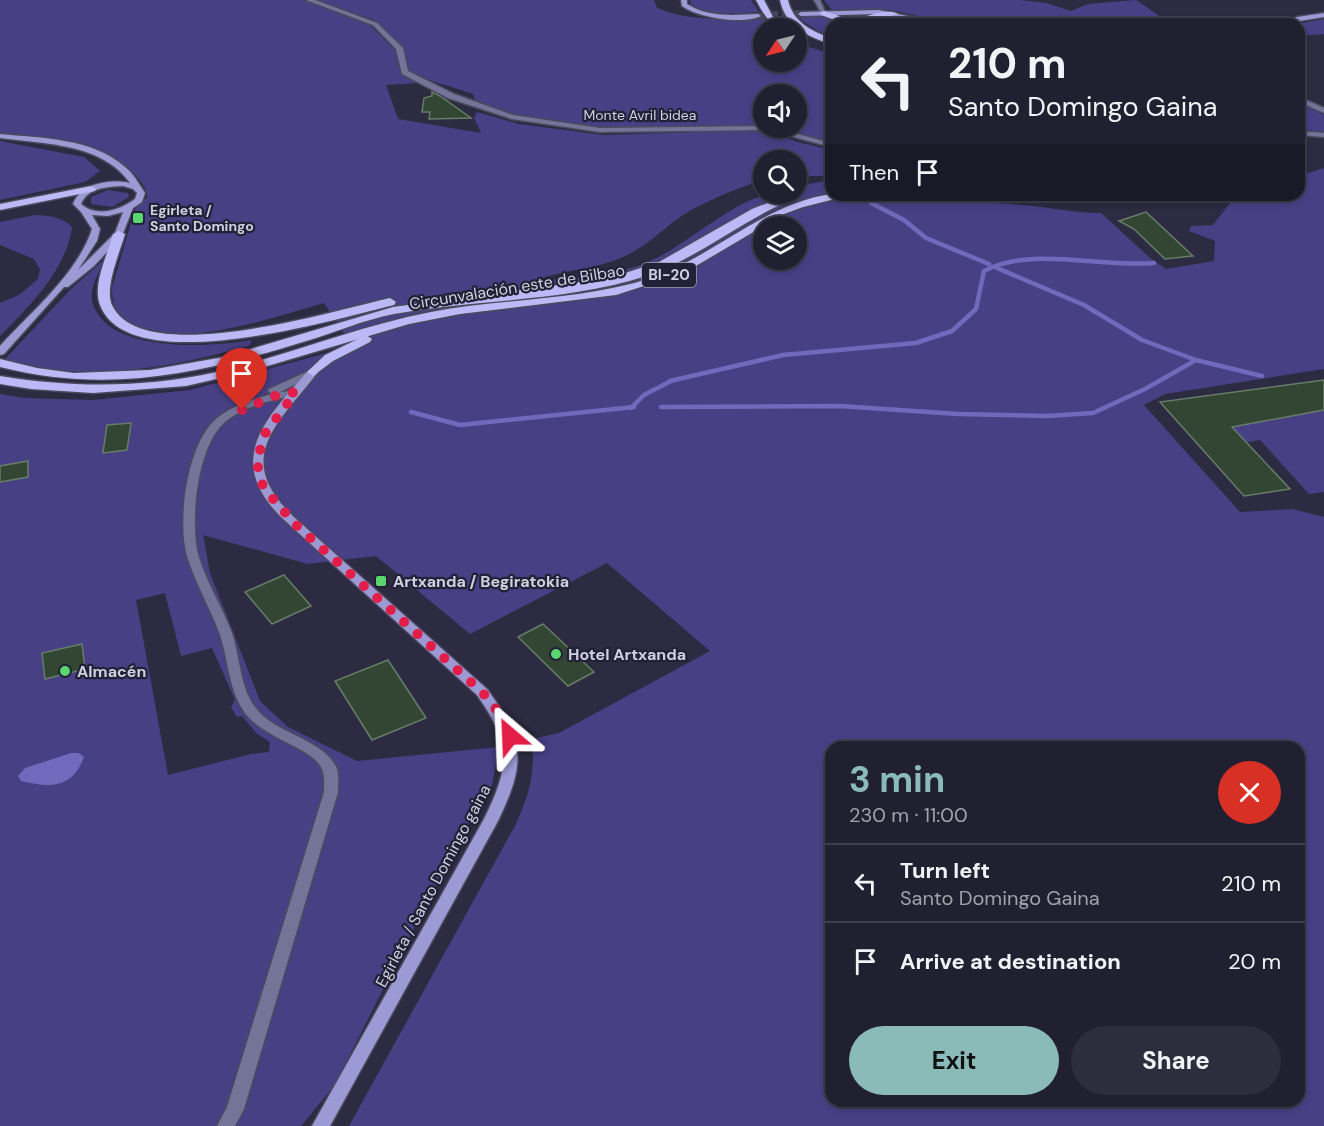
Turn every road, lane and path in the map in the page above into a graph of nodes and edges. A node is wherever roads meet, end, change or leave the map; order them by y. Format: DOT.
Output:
graph roads {
  1 [pos="309,0"];
  2 [pos="684,0"];
  3 [pos="760,0"];
  4 [pos="784,0"];
  5 [pos="818,0"];
  6 [pos="774,7"];
  7 [pos="824,13"];
  8 [pos="801,14"];
  9 [pos="894,14"];
  10 [pos="1324,15"];
  11 [pos="758,16"];
  12 [pos="769,18"];
  13 [pos="780,18"];
  14 [pos="838,18"];
  15 [pos="868,18"];
  16 [pos="913,18"];
  17 [pos="1299,18"];
  18 [pos="807,38"];
  19 [pos="825,38"];
  20 [pos="825,46"];
  21 [pos="1305,102"];
  22 [pos="1324,111"];
  23 [pos="1305,133"];
  24 [pos="1324,135"];
  25 [pos="0,136"];
  26 [pos="825,143"];
  27 [pos="106,158"];
  28 [pos="95,188"];
  29 [pos="825,189"];
  30 [pos="140,190"];
  31 [pos="825,198"];
  32 [pos="0,207"];
  33 [pos="129,207"];
  34 [pos="84,210"];
  35 [pos="119,234"];
  36 [pos="491,296"];
  37 [pos="50,297"];
  38 [pos="475,309"];
  39 [pos="0,352"];
  40 [pos="0,363"];
  41 [pos="313,372"];
  42 [pos="0,380"];
  43 [pos="296,392"];
  44 [pos="242,410"];
  45 [pos="226,1126"];
  46 [pos="321,1126"];
  1 -- 26 [label="street, Monte Avril bidea"];
  2 -- 11 [label="street"];
  3 -- 12 [label="main road"];
  4 -- 19 [label="main road"];
  5 -- 7 [label="street"];
  6 -- 13 [label="main road"];
  7 -- 8 [label="street"];
  7 -- 9 [label="street"];
  7 -- 14 [label="main road"];
  9 -- 15 [label="main road"];
  9 -- 16 [label="street"];
  10 -- 17 [label="street"];
  18 -- 20 [label="main road"];
  21 -- 22 [label="street"];
  23 -- 24 [label="street"];
  25 -- 27 [label="street"];
  27 -- 28 [label="street"];
  27 -- 30 [label="street"];
  28 -- 30 [label="street"];
  28 -- 32 [label="main road"];
  28 -- 34 [label="street"];
  29 -- 36 [label="main road, Circunvalación este de Bilbao / BI-20"];
  30 -- 33 [label="street"];
  31 -- 38 [label="main road, Circunvalación este de Bilbao / BI-20"];
  33 -- 34 [label="street"];
  33 -- 35 [label="street"];
  34 -- 37 [label="street"];
  35 -- 36 [label="main road"];
  35 -- 37 [label="street"];
  36 -- 40 [label="main road, Circunvalación este de Bilbao / BI-20"];
  37 -- 39 [label="street"];
  38 -- 41 [label="main road"];
  38 -- 42 [label="main road, Circunvalación este de Bilbao / BI-20"];
  41 -- 43 [label="street, Egirleta / Santo Domingo gaina"];
  41 -- 44 [label="street"];
  43 -- 44 [label="street"];
  43 -- 46 [label="street, Egirleta / Santo Domingo gaina"];
  44 -- 45 [label="street"];
}
